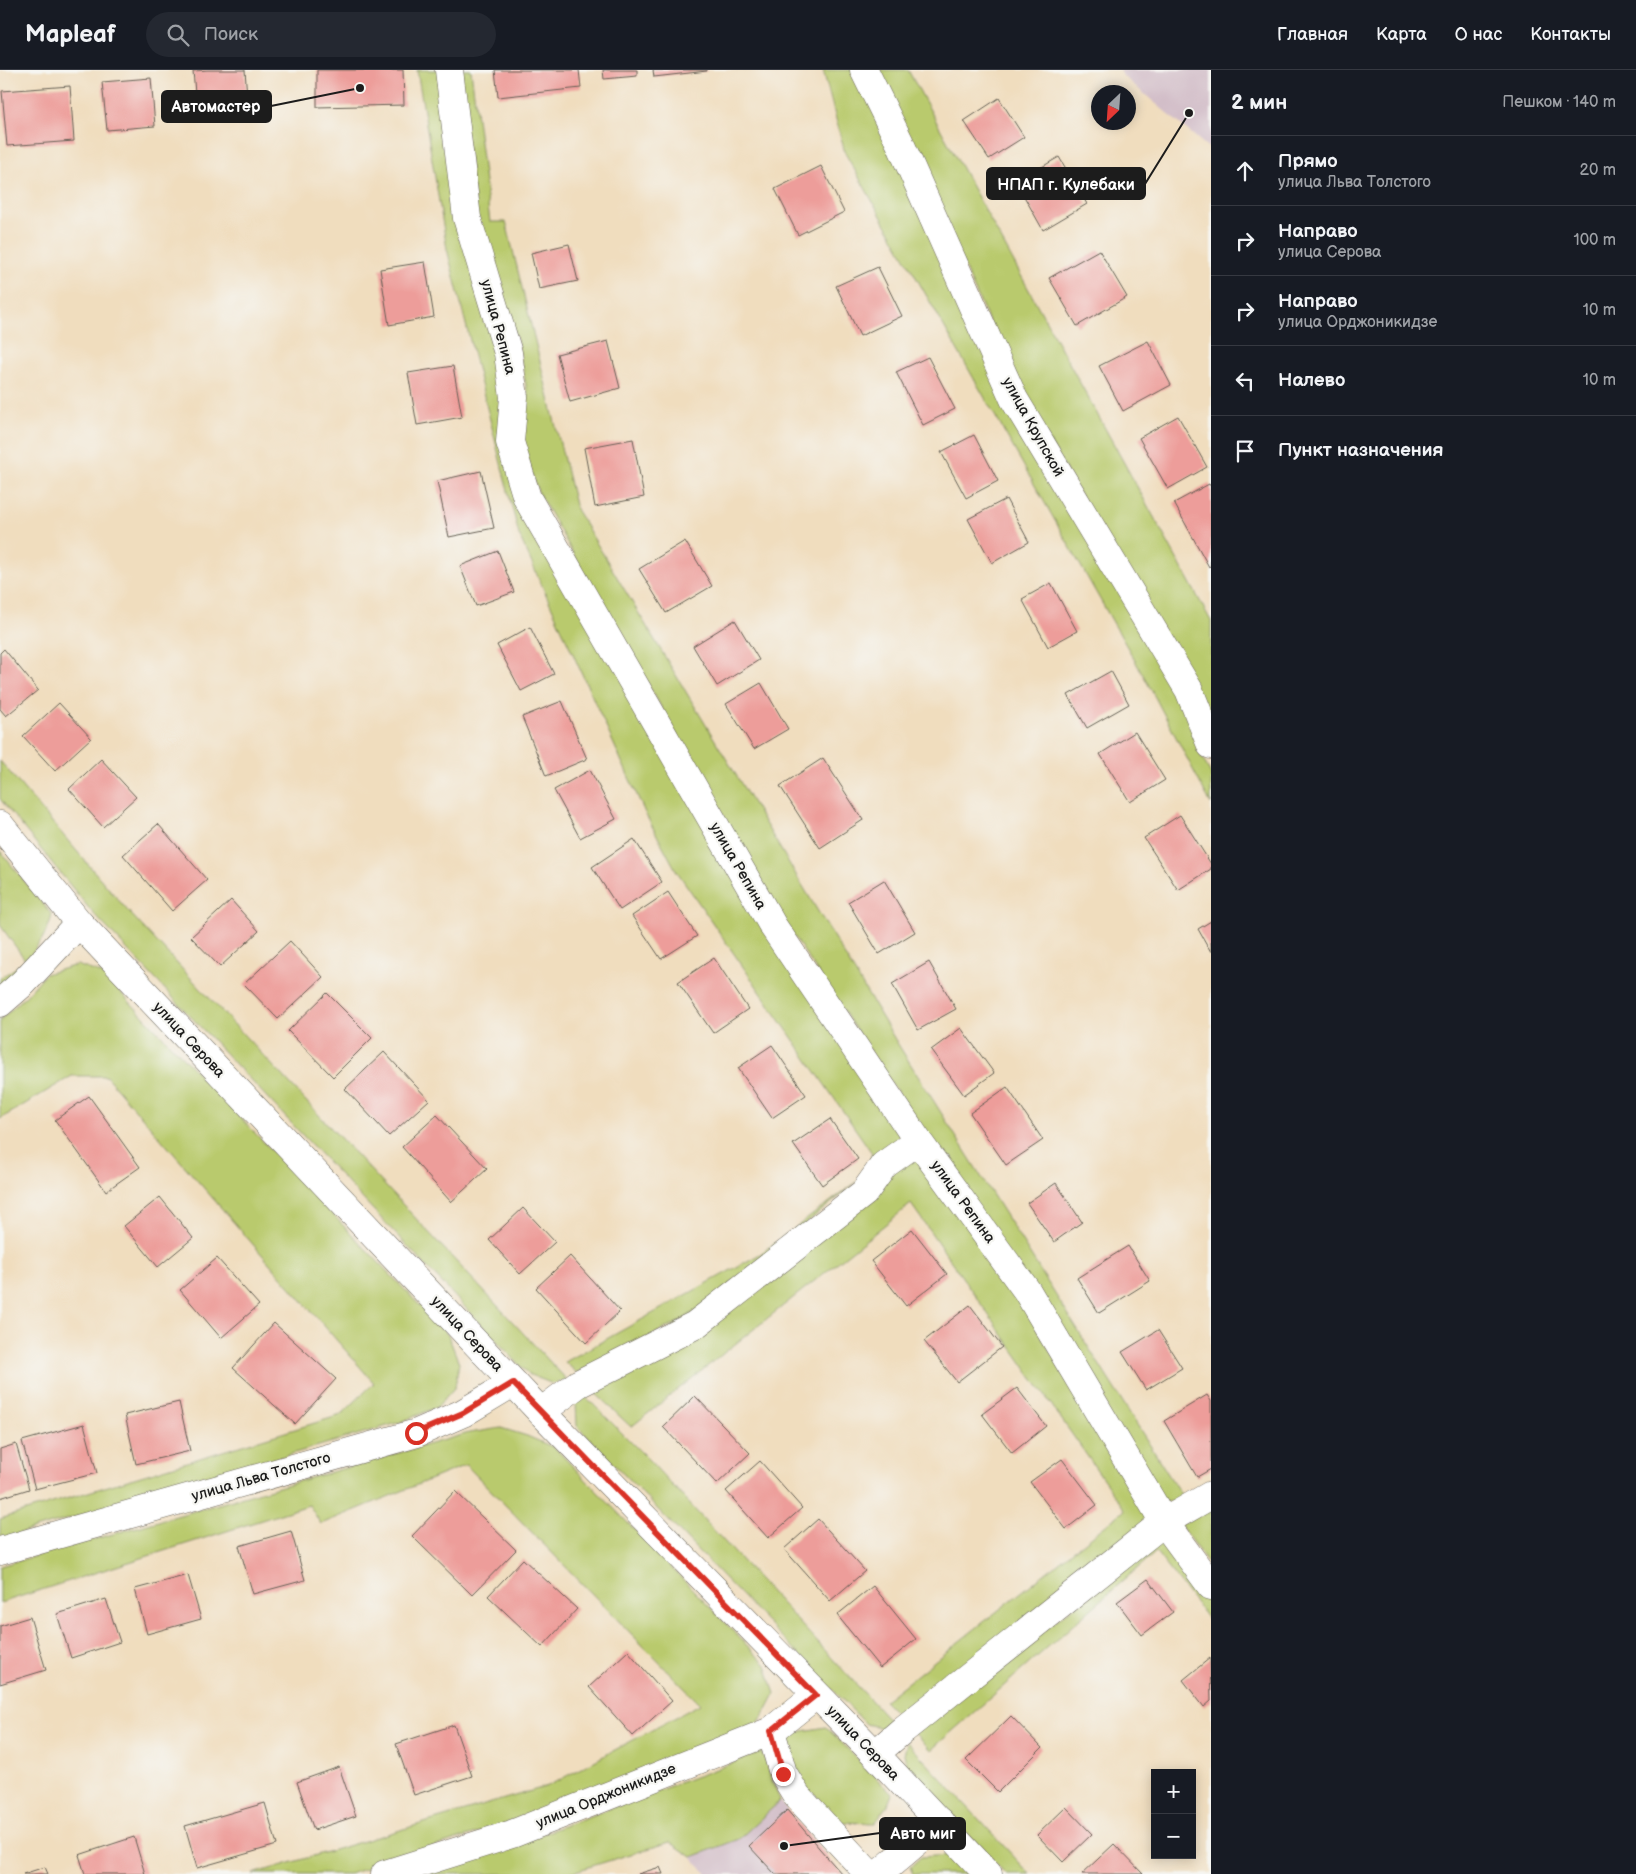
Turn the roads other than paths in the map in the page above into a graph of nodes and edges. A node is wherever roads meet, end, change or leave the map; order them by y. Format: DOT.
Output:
graph roads {
  1 [pos="449,70"];
  2 [pos="864,70"];
  3 [pos="1211,745"];
  4 [pos="0,825"];
  5 [pos="79,923"];
  6 [pos="0,1003"];
  7 [pos="918,1142"];
  8 [pos="513,1383"];
  9 [pos="541,1412"];
  10 [pos="1211,1495"];
  11 [pos="1164,1522"];
  12 [pos="0,1551"];
  13 [pos="1211,1586"];
  14 [pos="816,1695"];
  15 [pos="771,1731"];
  16 [pos="875,1754"];
  17 [pos="940,1822"];
  18 [pos="384,1874"];
  19 [pos="869,1874"];
  20 [pos="879,1874"];
  21 [pos="988,1874"];
  1 -- 7 [label="street, улица Репина"];
  2 -- 3 [label="street, улица Крупской"];
  4 -- 5 [label="street, улица Серова"];
  5 -- 6 [label="street"];
  5 -- 8 [label="street, улица Серова"];
  7 -- 9 [label="street"];
  7 -- 11 [label="street, улица Репина"];
  8 -- 9 [label="street, улица Серова"];
  8 -- 12 [label="street, улица Льва Толстого"];
  9 -- 14 [label="street, улица Серова"];
  10 -- 11 [label="street"];
  11 -- 13 [label="street, улица Репина"];
  11 -- 16 [label="street"];
  14 -- 15 [label="street, улица Орджоникидзе"];
  14 -- 16 [label="street, улица Серова"];
  15 -- 18 [label="street, улица Орджоникидзе"];
  15 -- 19 [label="street"];
  16 -- 17 [label="street, улица Серова"];
  17 -- 20 [label="street"];
  17 -- 21 [label="street, улица Серова"];
}
